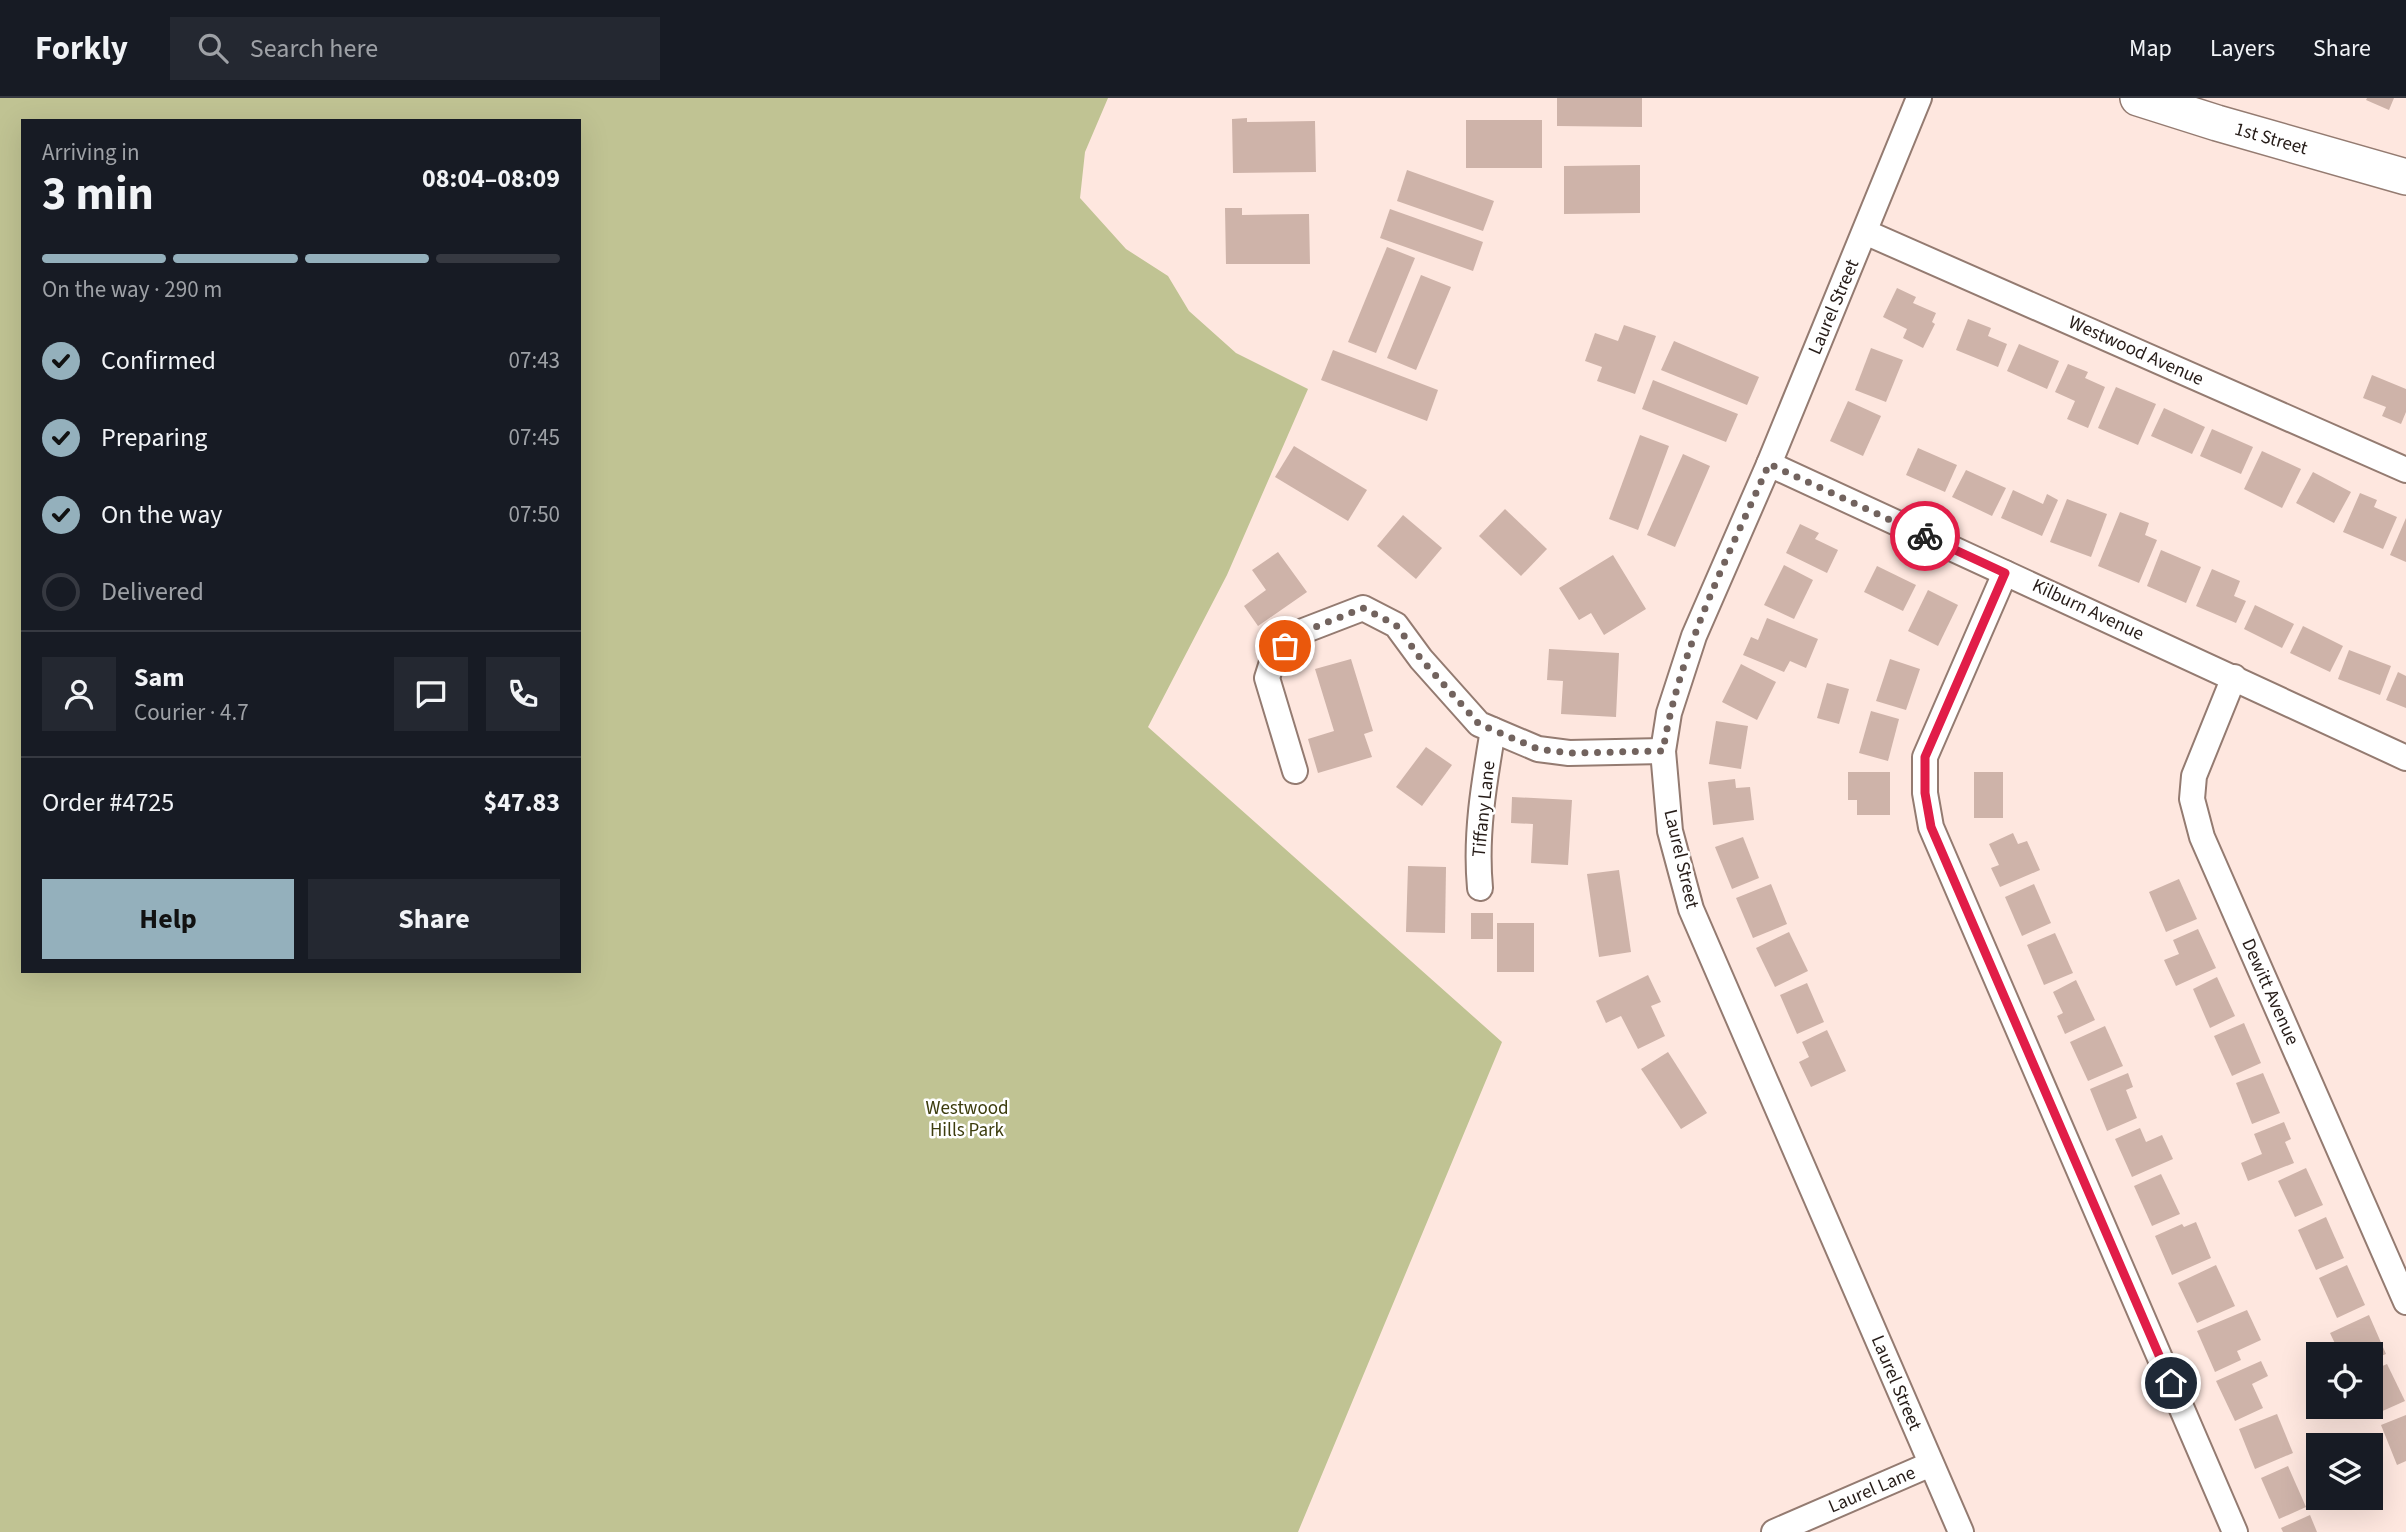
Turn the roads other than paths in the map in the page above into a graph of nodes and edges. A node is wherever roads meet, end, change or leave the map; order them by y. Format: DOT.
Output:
graph roads {
  1 [pos="1919,98"];
  2 [pos="2138,98"];
  3 [pos="2406,177"];
  4 [pos="1865,232"];
  5 [pos="1769,464"];
  6 [pos="2406,470"];
  7 [pos="2005,573"];
  8 [pos="2234,677"];
  9 [pos="1493,730"];
  10 [pos="1663,751"];
  11 [pos="2406,758"];
  12 [pos="1295,771"];
  13 [pos="1480,888"];
  14 [pos="2406,1302"];
  15 [pos="1931,1464"];
  16 [pos="1774,1532"];
  17 [pos="1961,1532"];
  18 [pos="2235,1532"];
  1 -- 4 [label="street, Laurel Street"];
  2 -- 3 [label="main road, 1st Street"];
  4 -- 5 [label="street, Laurel Street"];
  4 -- 6 [label="street, Westwood Avenue"];
  5 -- 7 [label="street, Kilburn Avenue"];
  5 -- 10 [label="street, Laurel Street"];
  7 -- 8 [label="street, Kilburn Avenue"];
  7 -- 18 [label="street"];
  8 -- 11 [label="street, Kilburn Avenue"];
  8 -- 14 [label="street, Dewitt Avenue"];
  9 -- 10 [label="street, Tiffany Lane"];
  9 -- 12 [label="street, Tiffany Lane"];
  9 -- 13 [label="street, Tiffany Lane"];
  10 -- 15 [label="street, Laurel Street"];
  15 -- 16 [label="street, Laurel Lane"];
  15 -- 17 [label="street, Laurel Street"];
}
